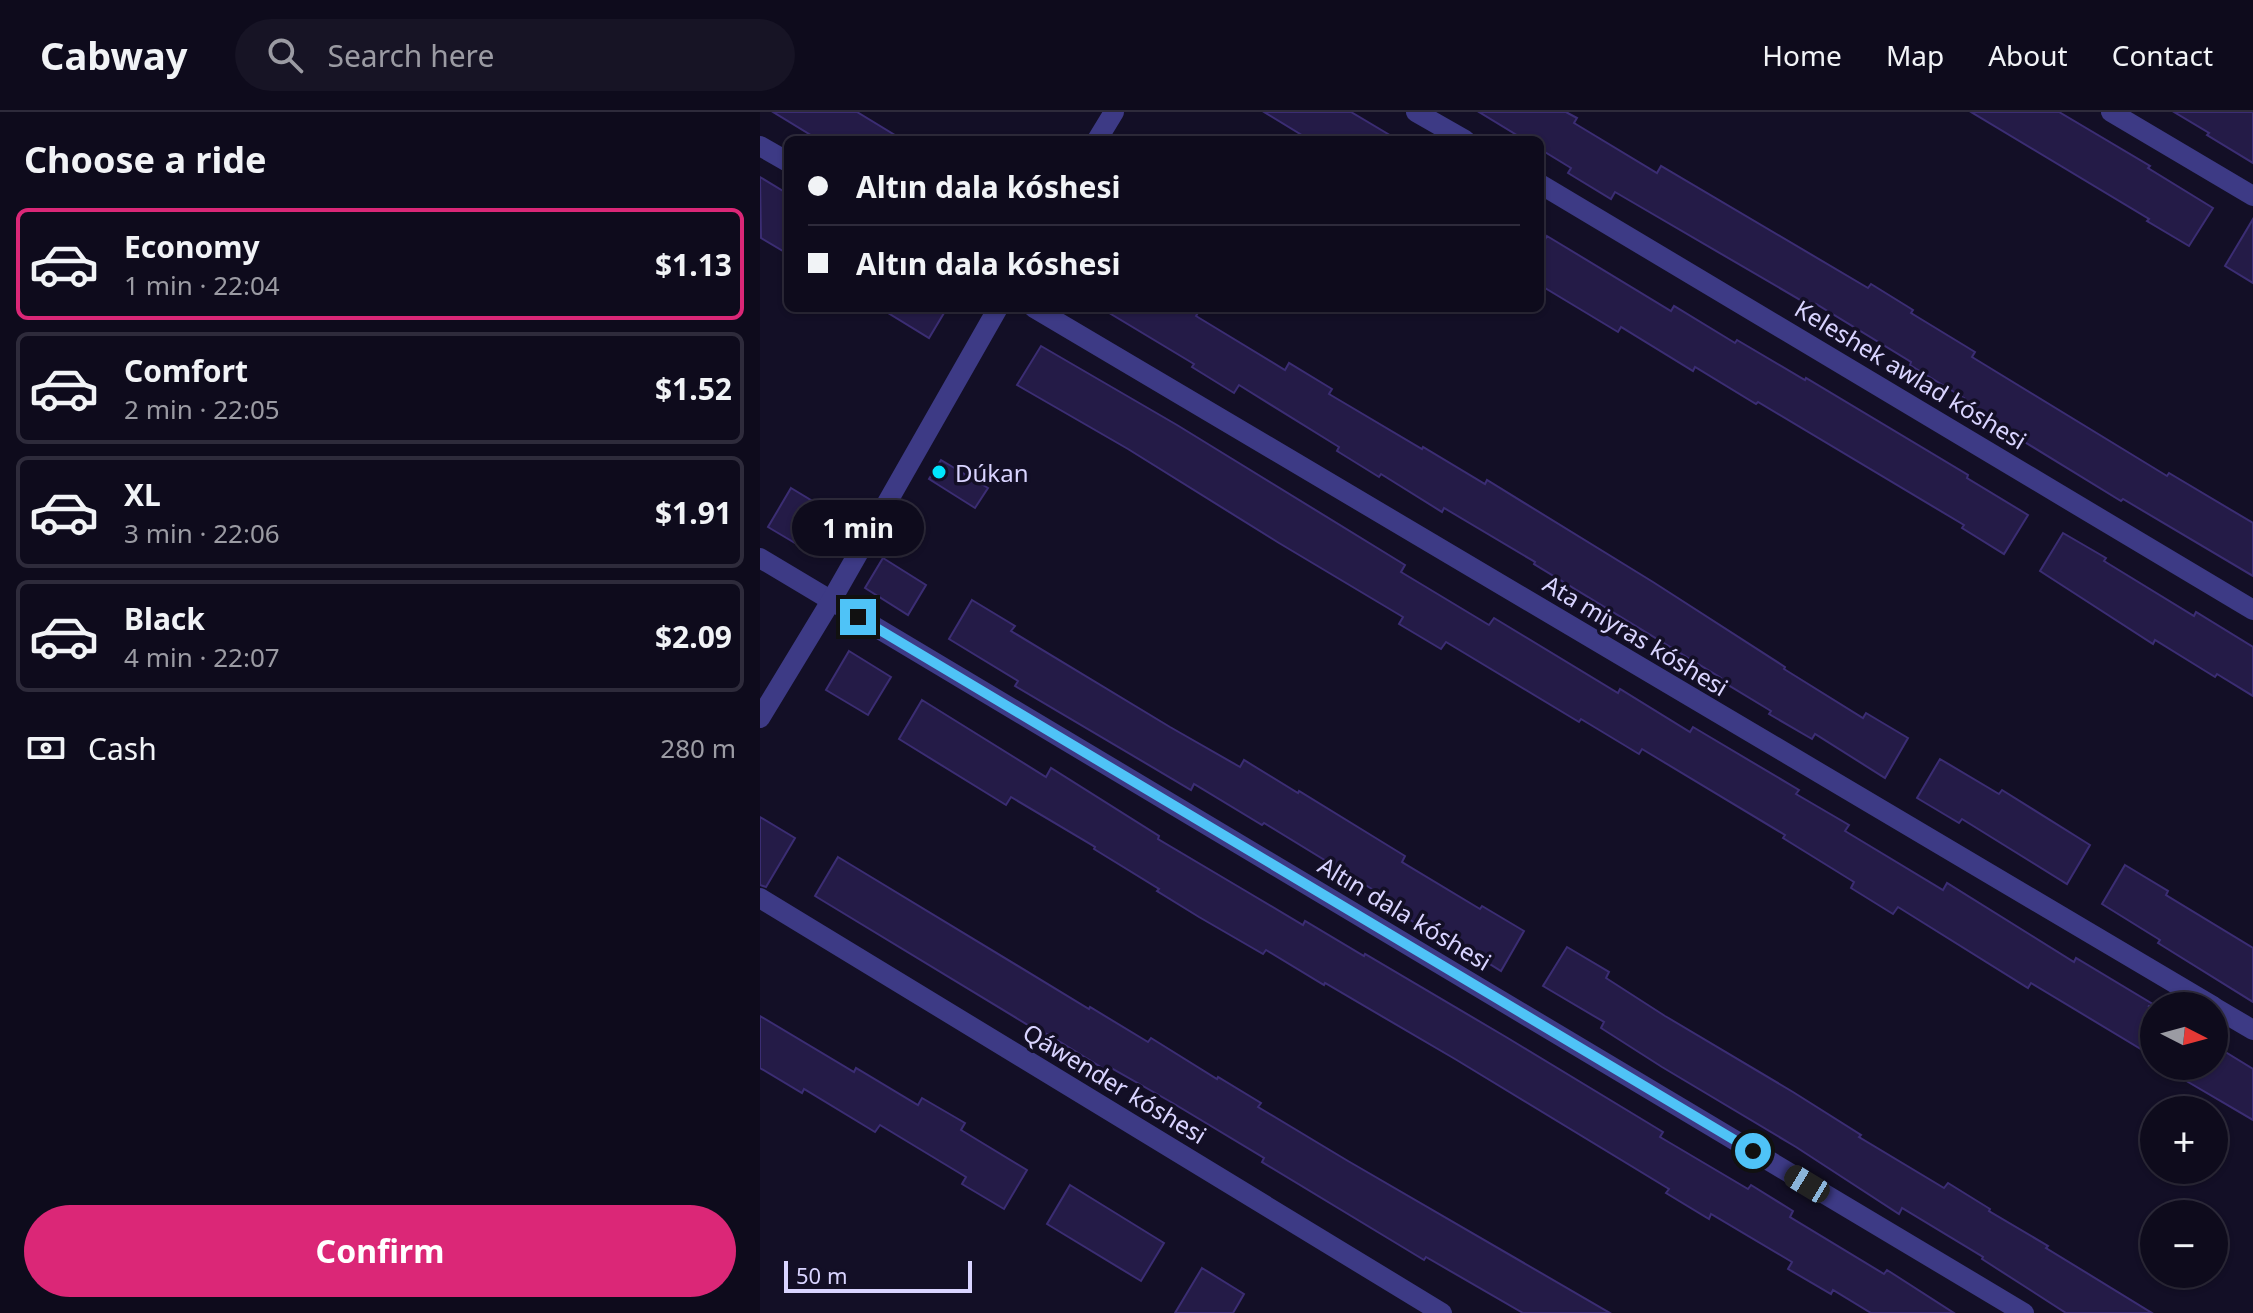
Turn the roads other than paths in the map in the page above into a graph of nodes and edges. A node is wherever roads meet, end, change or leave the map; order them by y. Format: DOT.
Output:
graph roads {
  1 [pos="1114,112"];
  2 [pos="1416,112"];
  3 [pos="2111,112"];
  4 [pos="1099,136"];
  5 [pos="1458,136"];
  6 [pos="760,146"];
  7 [pos="784,160"];
  8 [pos="1544,186"];
  9 [pos="2253,196"];
  10 [pos="996,312"];
  11 [pos="1041,312"];
  12 [pos="760,558"];
  13 [pos="831,601"];
  14 [pos="2253,610"];
  15 [pos="760,718"];
  16 [pos="760,898"];
  17 [pos="2190,992"];
  18 [pos="2228,1015"];
  19 [pos="2253,1030"];
  20 [pos="1442,1313"];
  21 [pos="2024,1313"];
  1 -- 4 [label="street"];
  2 -- 5 [label="street"];
  3 -- 9 [label="street"];
  6 -- 7 [label="street"];
  8 -- 14 [label="street, Keleshek awlad kóshesi"];
  10 -- 13 [label="street"];
  11 -- 17 [label="street, Ata miyras kóshesi"];
  12 -- 13 [label="street, Altın dala kóshesi"];
  13 -- 15 [label="street"];
  13 -- 21 [label="street, Altın dala kóshesi"];
  16 -- 20 [label="street, Qáwender kóshesi"];
  18 -- 19 [label="street, Ata miyras kóshesi"];
}
